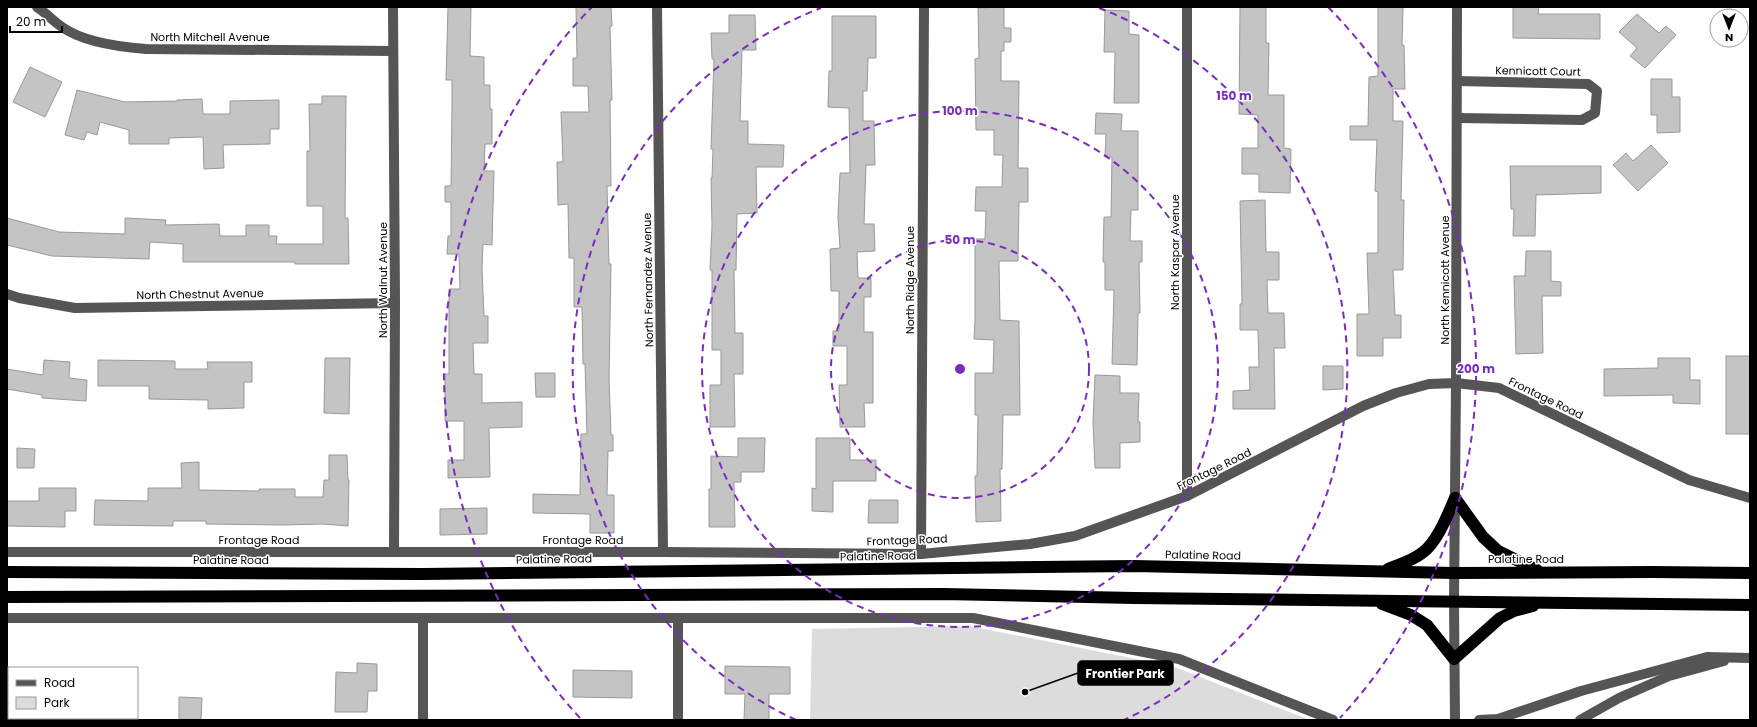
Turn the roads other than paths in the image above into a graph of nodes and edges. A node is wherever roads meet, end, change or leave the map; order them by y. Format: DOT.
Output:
graph roads {
  1 [pos="38,7"];
  2 [pos="393,7"];
  3 [pos="657,7"];
  4 [pos="924,7"];
  5 [pos="1187,7"];
  6 [pos="1457,7"];
  7 [pos="393,51"];
  8 [pos="1457,81"];
  9 [pos="1457,118"];
  10 [pos="7,294"];
  11 [pos="395,304"];
  12 [pos="1456,383"];
  13 [pos="1187,496"];
  14 [pos="1455,498"];
  15 [pos="1750,498"];
  16 [pos="7,552"];
  17 [pos="394,552"];
  18 [pos="663,552"];
  19 [pos="921,554"];
  20 [pos="7,572"];
  21 [pos="1381,572"];
  22 [pos="1543,572"];
  23 [pos="1454,573"];
  24 [pos="1750,573"];
  25 [pos="7,597"];
  26 [pos="1373,600"];
  27 [pos="1454,601"];
  28 [pos="1547,602"];
  29 [pos="1750,605"];
  30 [pos="7,618"];
  31 [pos="423,618"];
  32 [pos="678,619"];
  33 [pos="1750,658"];
  34 [pos="1454,659"];
  35 [pos="1730,659"];
  36 [pos="423,720"];
  37 [pos="678,720"];
  38 [pos="1333,720"];
  39 [pos="1455,720"];
  40 [pos="1479,720"];
  41 [pos="1580,720"];
  1 -- 7 [label="street, North Mitchell Avenue"];
  2 -- 7 [label="street, North Walnut Avenue"];
  3 -- 18 [label="street, North Fernandez Avenue"];
  4 -- 19 [label="street, North Ridge Avenue"];
  5 -- 13 [label="street, North Kaspar Avenue"];
  6 -- 8 [label="street, North Kennicott Avenue"];
  7 -- 11 [label="street, North Walnut Avenue"];
  8 -- 9 [label="street, North Kennicott Avenue"];
  8 -- 9 [label="street, Kennicott Court"];
  9 -- 12 [label="street, North Kennicott Avenue"];
  10 -- 11 [label="street, North Chestnut Avenue"];
  11 -- 17 [label="street, North Walnut Avenue"];
  12 -- 13 [label="street, Frontage Road"];
  12 -- 14 [label="street, North Kennicott Avenue"];
  12 -- 15 [label="street, Frontage Road"];
  13 -- 19 [label="street, Frontage Road"];
  14 -- 21 [label="highway"];
  14 -- 22 [label="highway"];
  14 -- 23 [label="street, North Kennicott Avenue"];
  16 -- 17 [label="street, Frontage Road"];
  17 -- 18 [label="street, Frontage Road"];
  18 -- 19 [label="street, Frontage Road"];
  20 -- 21 [label="highway, Palatine Road"];
  21 -- 23 [label="highway, Palatine Road"];
  22 -- 23 [label="highway, Palatine Road"];
  22 -- 24 [label="highway, Palatine Road"];
  23 -- 27 [label="street, North Kennicott Avenue"];
  25 -- 26 [label="highway"];
  26 -- 27 [label="highway"];
  26 -- 34 [label="highway"];
  27 -- 28 [label="highway"];
  27 -- 34 [label="street, North Kennicott Avenue"];
  28 -- 29 [label="highway"];
  28 -- 34 [label="highway"];
  30 -- 31 [label="street"];
  31 -- 32 [label="street"];
  31 -- 36 [label="street"];
  32 -- 37 [label="street"];
  32 -- 38 [label="street"];
  33 -- 35 [label="street"];
  34 -- 39 [label="street, North Kennicott Avenue"];
  35 -- 40 [label="street"];
  35 -- 41 [label="street"];
}
